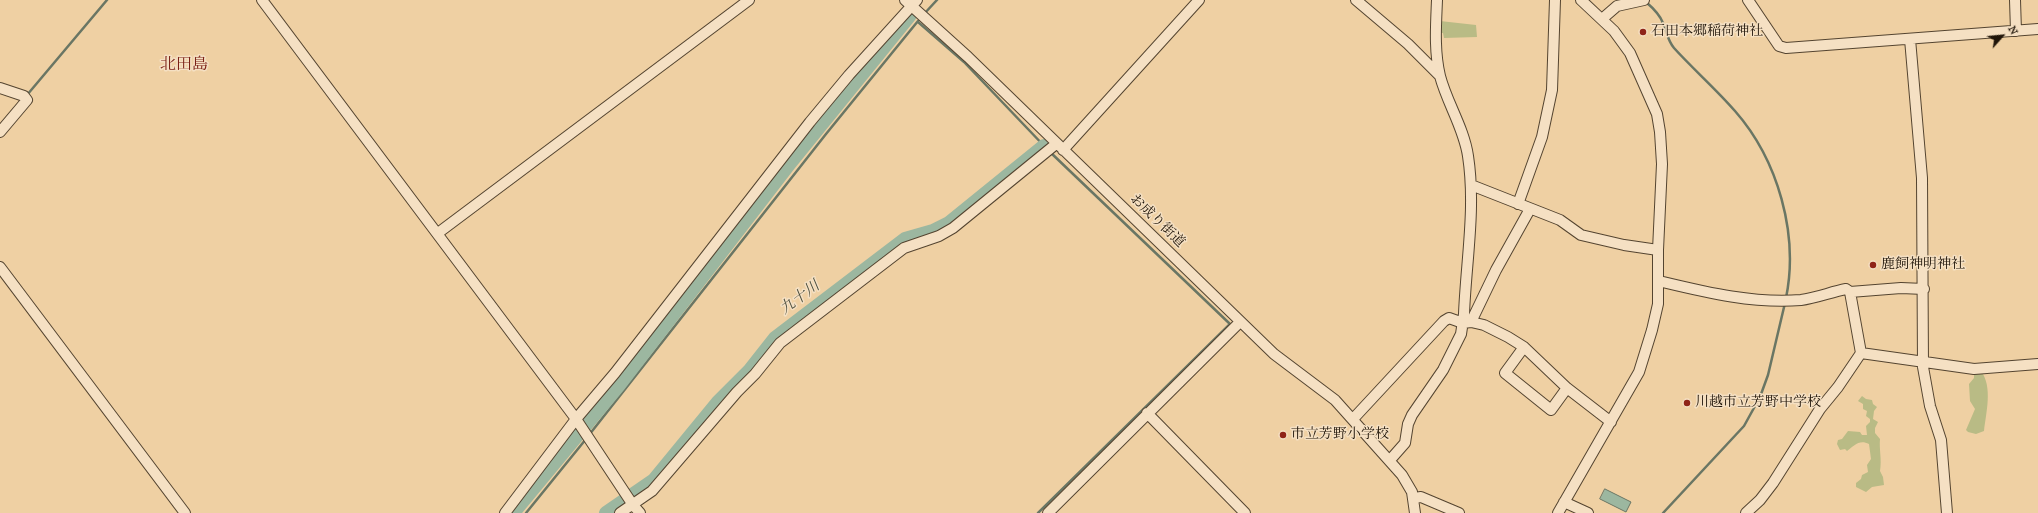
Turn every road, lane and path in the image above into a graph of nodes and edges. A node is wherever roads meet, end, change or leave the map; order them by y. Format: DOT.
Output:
graph roads {
  1 [pos="262,0"];
  2 [pos="749,0"];
  3 [pos="1199,0"];
  4 [pos="1356,0"];
  5 [pos="1437,0"];
  6 [pos="1555,0"];
  7 [pos="1582,0"];
  8 [pos="1644,0"];
  9 [pos="1748,0"];
  10 [pos="2015,0"];
  11 [pos="911,2"];
  12 [pos="1602,19"];
  13 [pos="2038,29"];
  14 [pos="2016,31"];
  15 [pos="1910,39"];
  16 [pos="1440,76"];
  17 [pos="0,88"];
  18 [pos="0,132"];
  19 [pos="1060,147"];
  20 [pos="1471,185"];
  21 [pos="1518,204"];
  22 [pos="1530,209"];
  23 [pos="438,233"];
  24 [pos="1658,250"];
  25 [pos="0,266"];
  26 [pos="1659,281"];
  27 [pos="1924,289"];
  28 [pos="1850,292"];
  29 [pos="1240,322"];
  30 [pos="1467,323"];
  31 [pos="1524,347"];
  32 [pos="1861,353"];
  33 [pos="1923,361"];
  34 [pos="2038,364"];
  35 [pos="1567,388"];
  36 [pos="1147,413"];
  37 [pos="1353,418"];
  38 [pos="576,419"];
  39 [pos="1611,422"];
  40 [pos="1390,460"];
  41 [pos="1414,498"];
  42 [pos="1564,502"];
  43 [pos="633,505"];
  44 [pos="185,513"];
  45 [pos="505,513"];
  46 [pos="620,513"];
  47 [pos="640,513"];
  48 [pos="1048,513"];
  49 [pos="1245,513"];
  50 [pos="1415,513"];
  51 [pos="1459,513"];
  52 [pos="1558,513"];
  53 [pos="1588,513"];
  54 [pos="1746,513"];
  55 [pos="1947,513"];
  1 -- 23 [label="street"];
  2 -- 23 [label="street"];
  3 -- 19 [label="street"];
  4 -- 16 [label="street"];
  5 -- 16 [label="street"];
  6 -- 21 [label="street"];
  7 -- 12 [label="street"];
  8 -- 12 [label="street"];
  9 -- 15 [label="street"];
  10 -- 14 [label="street"];
  11 -- 19 [label="street, お成り街道"];
  11 -- 38 [label="street"];
  12 -- 24 [label="street"];
  13 -- 14 [label="street"];
  14 -- 15 [label="street"];
  15 -- 27 [label="street"];
  16 -- 20 [label="street"];
  17 -- 18 [label="street"];
  19 -- 29 [label="street, お成り街道"];
  19 -- 43 [label="street"];
  20 -- 21 [label="street"];
  20 -- 30 [label="street"];
  21 -- 22 [label="street"];
  22 -- 24 [label="street"];
  22 -- 30 [label="street"];
  23 -- 38 [label="street"];
  24 -- 26 [label="street"];
  25 -- 44 [label="street"];
  26 -- 28 [label="street"];
  26 -- 39 [label="street"];
  27 -- 28 [label="street"];
  27 -- 33 [label="street"];
  28 -- 32 [label="street"];
  29 -- 36 [label="street"];
  29 -- 37 [label="street, お成り街道"];
  30 -- 31 [label="street"];
  30 -- 37 [label="street"];
  30 -- 40 [label="street"];
  31 -- 35 [label="street"];
  31 -- 35 [label="street"];
  32 -- 33 [label="street"];
  32 -- 54 [label="street"];
  33 -- 34 [label="street"];
  33 -- 55 [label="street"];
  35 -- 39 [label="street"];
  36 -- 48 [label="street"];
  36 -- 49 [label="street"];
  37 -- 40 [label="street, お成り街道"];
  38 -- 43 [label="street"];
  38 -- 45 [label="street"];
  39 -- 42 [label="street"];
  40 -- 41 [label="street, お成り街道"];
  41 -- 50 [label="street"];
  41 -- 51 [label="street"];
  42 -- 52 [label="street"];
  42 -- 53 [label="street"];
  43 -- 46 [label="street"];
  43 -- 47 [label="street"];
}
